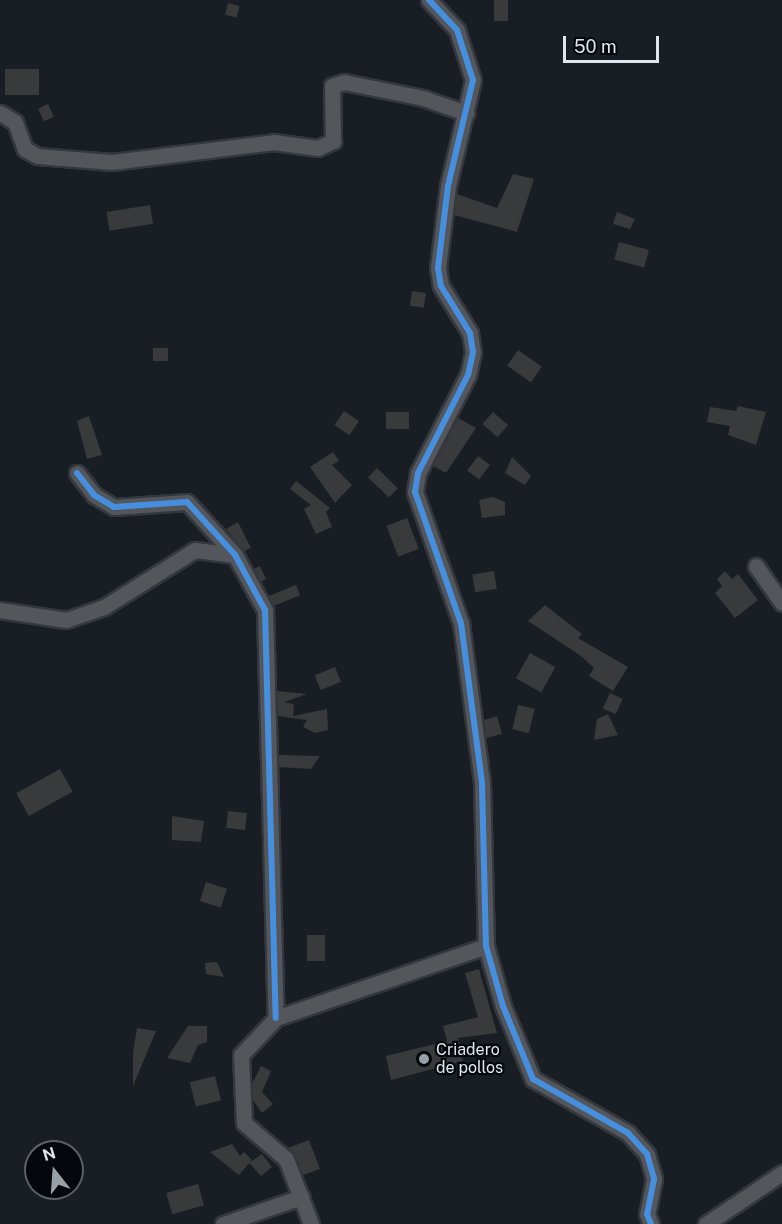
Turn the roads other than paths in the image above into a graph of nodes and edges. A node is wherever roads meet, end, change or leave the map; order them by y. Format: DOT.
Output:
graph roads {
  1 [pos="429,0"];
  2 [pos="0,113"];
  3 [pos="466,114"];
  4 [pos="77,473"];
  5 [pos="235,555"];
  6 [pos="756,566"];
  7 [pos="782,603"];
  8 [pos="0,610"];
  9 [pos="486,946"];
  10 [pos="276,1018"];
  11 [pos="782,1173"];
  12 [pos="302,1197"];
  13 [pos="223,1224"];
  14 [pos="311,1224"];
  15 [pos="651,1224"];
  16 [pos="706,1224"];
  1 -- 3 [label="street"];
  2 -- 3 [label="street"];
  3 -- 9 [label="street"];
  4 -- 5 [label="street"];
  5 -- 8 [label="street"];
  5 -- 10 [label="street"];
  6 -- 7 [label="street"];
  9 -- 10 [label="street"];
  9 -- 15 [label="street"];
  10 -- 12 [label="street"];
  11 -- 16 [label="street"];
  12 -- 13 [label="street"];
  12 -- 14 [label="street"];
}
